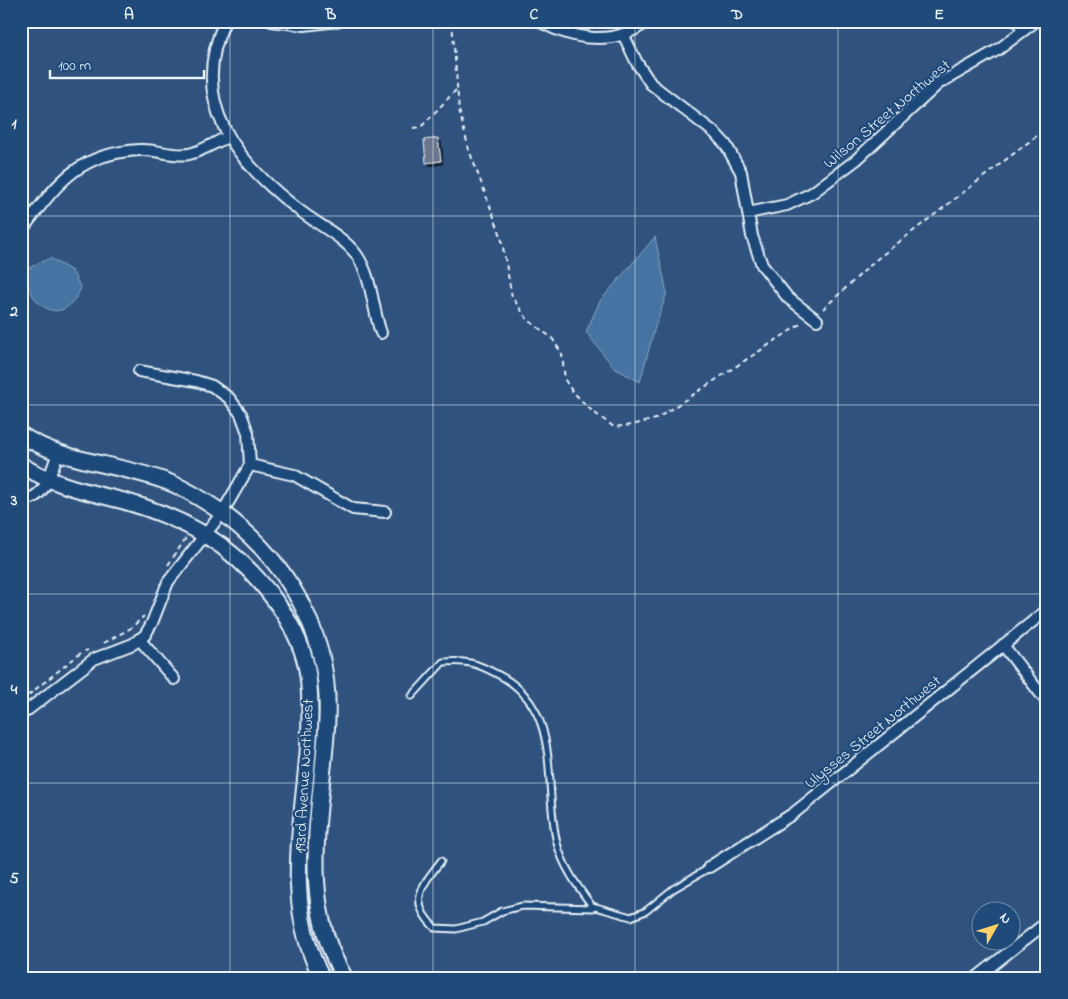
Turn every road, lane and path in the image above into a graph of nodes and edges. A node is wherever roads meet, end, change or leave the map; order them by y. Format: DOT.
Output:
graph roads {
  1 [pos="225,21"];
  2 [pos="272,21"];
  3 [pos="338,21"];
  4 [pos="452,21"];
  5 [pos="539,21"];
  6 [pos="648,21"];
  7 [pos="1018,21"];
  8 [pos="1036,21"];
  9 [pos="1024,30"];
  10 [pos="623,34"];
  11 [pos="457,90"];
  12 [pos="413,128"];
  13 [pos="1047,128"];
  14 [pos="228,137"];
  15 [pos="748,213"];
  16 [pos="21,231"];
  17 [pos="823,309"];
  18 [pos="817,320"];
  19 [pos="802,323"];
  20 [pos="381,333"];
  21 [pos="139,371"];
  22 [pos="22,438"];
  23 [pos="58,453"];
  24 [pos="21,465"];
  25 [pos="250,465"];
  26 [pos="48,479"];
  27 [pos="21,499"];
  28 [pos="385,512"];
  29 [pos="222,513"];
  30 [pos="186,535"];
  31 [pos="205,535"];
  32 [pos="165,570"];
  33 [pos="1047,610"];
  34 [pos="146,614"];
  35 [pos="139,639"];
  36 [pos="1003,645"];
  37 [pos="97,646"];
  38 [pos="89,649"];
  39 [pos="174,679"];
  40 [pos="412,696"];
  41 [pos="21,701"];
  42 [pos="1047,702"];
  43 [pos="21,715"];
  44 [pos="442,861"];
  45 [pos="710,867"];
  46 [pos="597,908"];
  47 [pos="1047,922"];
  48 [pos="322,978"];
  49 [pos="346,978"];
  50 [pos="976,978"];
  1 -- 14 [label="street"];
  2 -- 3 [label="street"];
  4 -- 11 [label="path"];
  5 -- 10 [label="street"];
  6 -- 10 [label="street"];
  7 -- 9 [label="street"];
  8 -- 9 [label="street, Wilson Street Northwest"];
  9 -- 15 [label="street, Wilson Street Northwest"];
  10 -- 15 [label="street"];
  11 -- 12 [label="path"];
  11 -- 19 [label="path"];
  13 -- 17 [label="path"];
  14 -- 16 [label="street"];
  14 -- 20 [label="street"];
  15 -- 18 [label="street"];
  21 -- 25 [label="street"];
  22 -- 23 [label="street, 193rd Avenue Northwest"];
  23 -- 26 [label="street"];
  23 -- 29 [label="street, 193rd Avenue Northwest"];
  24 -- 26 [label="street, 193rd Avenue Northwest"];
  25 -- 28 [label="street"];
  25 -- 29 [label="street"];
  26 -- 27 [label="street"];
  26 -- 31 [label="street, 193rd Avenue Northwest"];
  29 -- 31 [label="street"];
  29 -- 49 [label="street, 193rd Avenue Northwest"];
  30 -- 32 [label="path"];
  31 -- 35 [label="street"];
  31 -- 48 [label="street, 193rd Avenue Northwest"];
  33 -- 36 [label="street, Ulysses Street Northwest"];
  34 -- 37 [label="path"];
  35 -- 39 [label="street"];
  35 -- 43 [label="street"];
  36 -- 42 [label="street"];
  36 -- 45 [label="street, Ulysses Street Northwest"];
  38 -- 41 [label="path"];
  40 -- 46 [label="lane"];
  44 -- 46 [label="lane"];
  45 -- 46 [label="lane"];
  47 -- 50 [label="street"];
}
